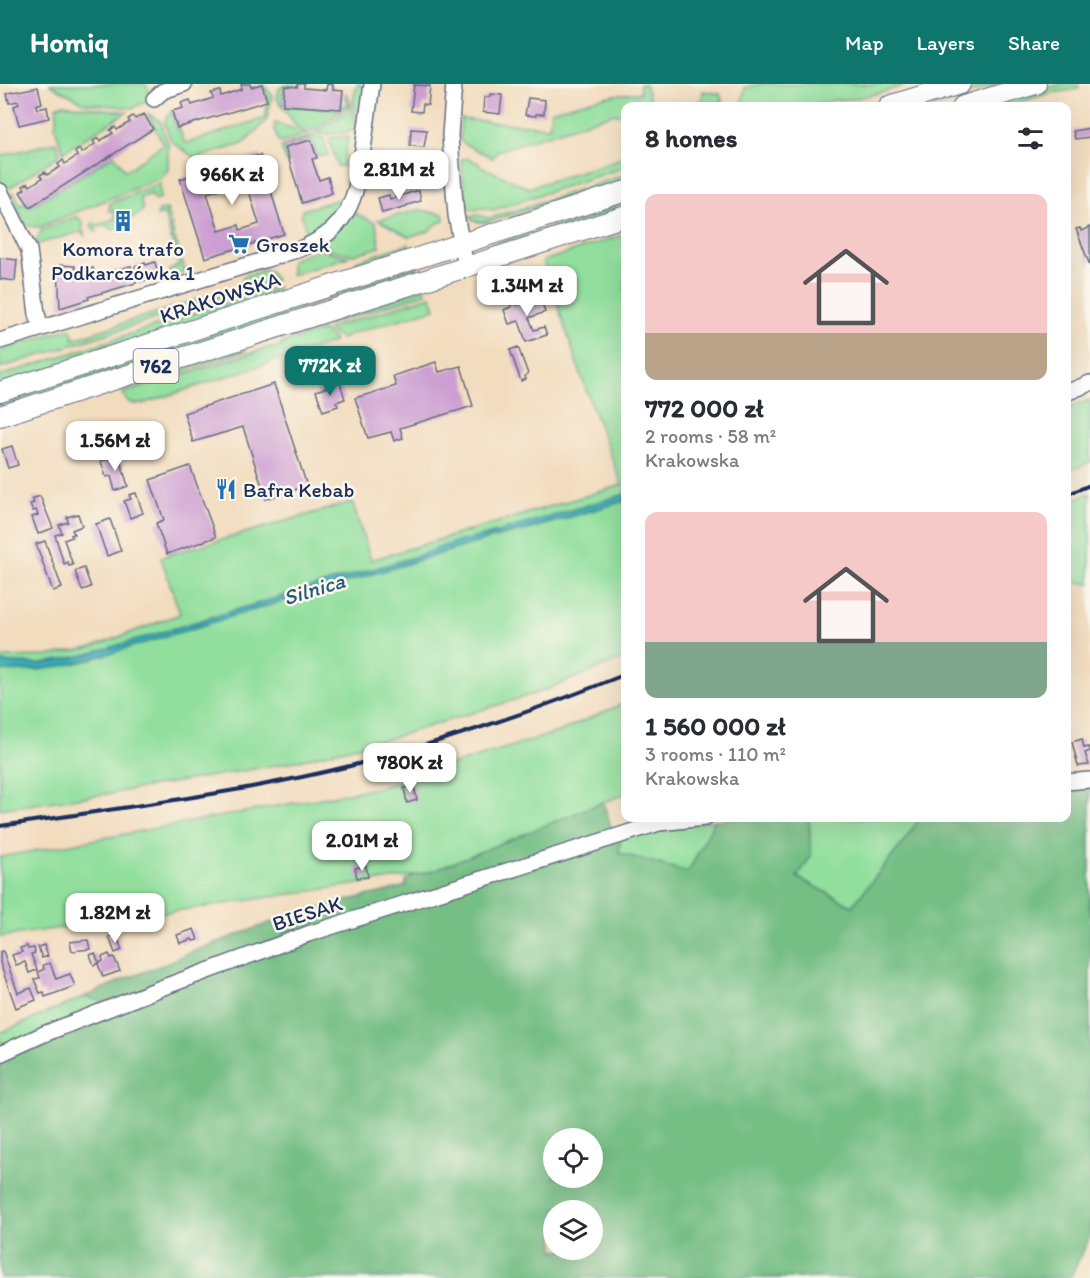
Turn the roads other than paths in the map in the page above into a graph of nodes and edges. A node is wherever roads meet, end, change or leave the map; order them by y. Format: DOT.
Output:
graph roads {
  1 [pos="184,84"];
  2 [pos="372,84"];
  3 [pos="454,84"];
  4 [pos="960,84"];
  5 [pos="1036,84"];
  6 [pos="154,99"];
  7 [pos="902,102"];
  8 [pos="976,102"];
  9 [pos="0,191"];
  10 [pos="621,193"];
  11 [pos="621,218"];
  12 [pos="462,243"];
  13 [pos="466,267"];
  14 [pos="41,328"];
  15 [pos="0,341"];
  16 [pos="1090,383"];
  17 [pos="1071,391"];
  18 [pos="0,392"];
  19 [pos="0,416"];
  20 [pos="1090,780"];
  21 [pos="1071,782"];
  22 [pos="668,822"];
  23 [pos="0,1054"];
  1 -- 6 [label="street"];
  2 -- 14 [label="street"];
  3 -- 12 [label="street"];
  4 -- 7 [label="main road"];
  5 -- 8 [label="main road"];
  9 -- 14 [label="street"];
  10 -- 12 [label="main road, KRAKOWSKA / 762"];
  11 -- 13 [label="main road, 762"];
  12 -- 13 [label="street"];
  12 -- 18 [label="main road, KRAKOWSKA / 762"];
  13 -- 19 [label="main road, 762"];
  14 -- 15 [label="street"];
  16 -- 17 [label="street"];
  20 -- 21 [label="street"];
  22 -- 23 [label="street, BIESAK"];
}
